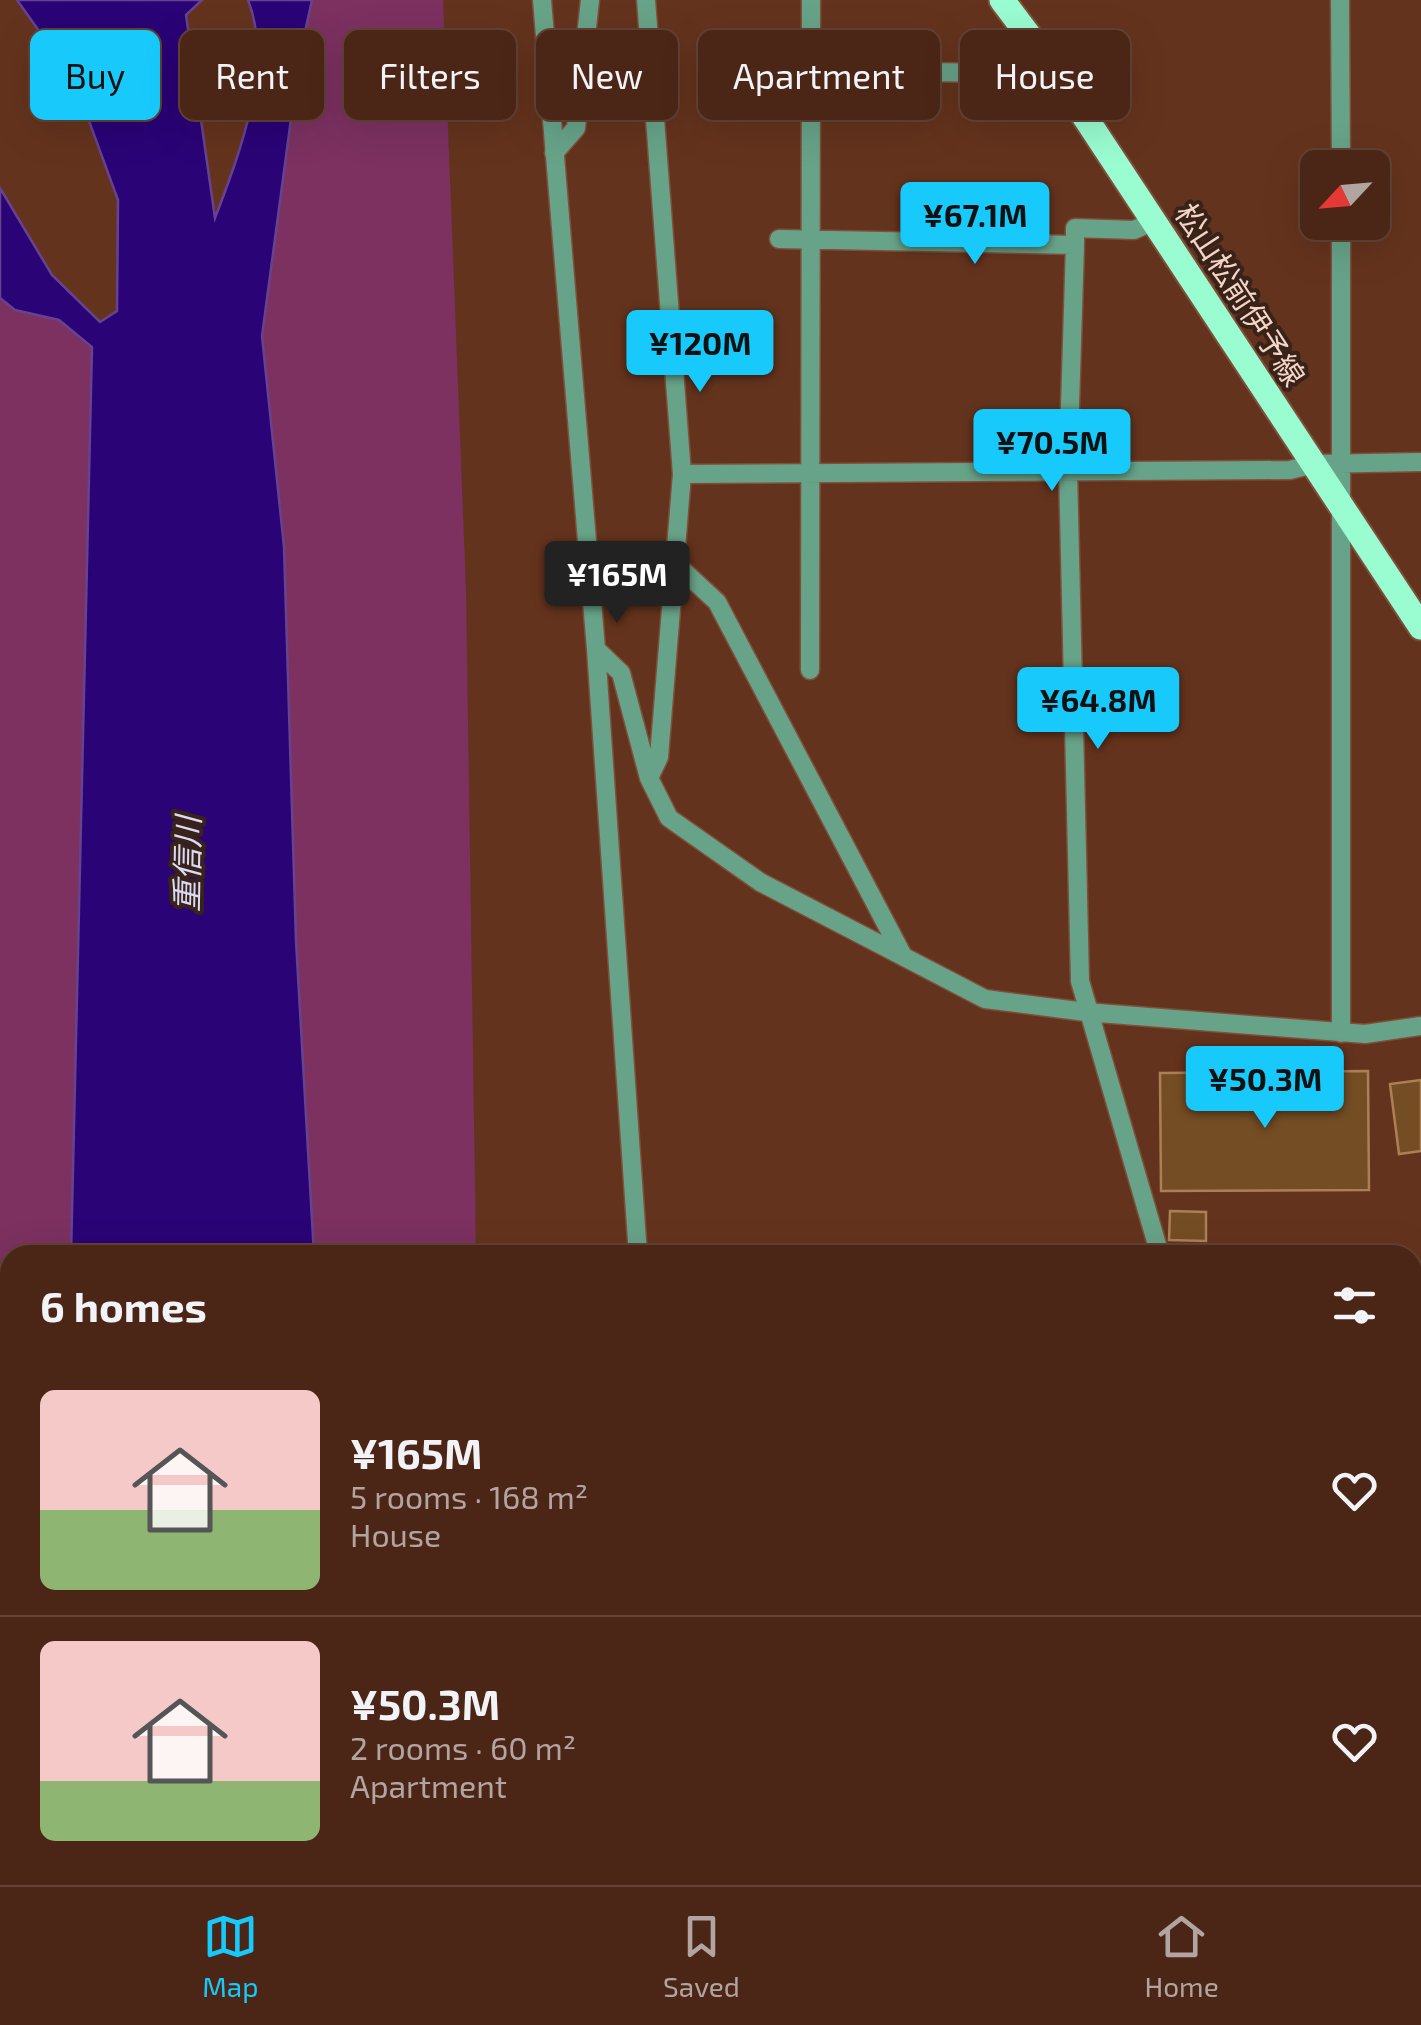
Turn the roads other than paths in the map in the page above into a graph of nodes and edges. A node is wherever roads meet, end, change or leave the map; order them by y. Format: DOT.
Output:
graph roads {
  1 [pos="542,0"];
  2 [pos="590,0"];
  3 [pos="646,0"];
  4 [pos="812,0"];
  5 [pos="1002,0"];
  6 [pos="1340,0"];
  7 [pos="1025,30"];
  8 [pos="1087,120"];
  9 [pos="1341,150"];
  10 [pos="554,153"];
  11 [pos="1154,222"];
  12 [pos="779,239"];
  13 [pos="1341,240"];
  14 [pos="811,241"];
  15 [pos="1074,244"];
  16 [pos="1421,462"];
  17 [pos="1342,463"];
  18 [pos="1314,464"];
  19 [pos="1068,470"];
  20 [pos="810,471"];
  21 [pos="682,474"];
  22 [pos="1342,506"];
  23 [pos="677,565"];
  24 [pos="1421,627"];
  25 [pos="596,649"];
  26 [pos="810,670"];
  27 [pos="649,778"];
  28 [pos="903,956"];
  29 [pos="1086,1012"];
  30 [pos="1421,1026"];
  31 [pos="1341,1033"];
  32 [pos="642,1245"];
  33 [pos="1157,1245"];
  1 -- 10 [label="street"];
  2 -- 10 [label="street"];
  3 -- 21 [label="street"];
  4 -- 14 [label="street"];
  5 -- 7 [label="main road, 松山松前伊予線"];
  6 -- 9 [label="street"];
  8 -- 11 [label="main road, 松山松前伊予線"];
  10 -- 25 [label="street"];
  11 -- 15 [label="street"];
  11 -- 18 [label="main road, 松山松前伊予線"];
  12 -- 14 [label="street"];
  13 -- 17 [label="street"];
  14 -- 15 [label="street"];
  14 -- 20 [label="street"];
  15 -- 19 [label="street"];
  16 -- 17 [label="street"];
  17 -- 18 [label="street"];
  17 -- 22 [label="street"];
  18 -- 19 [label="street"];
  18 -- 22 [label="main road, 松山松前伊予線"];
  19 -- 20 [label="street"];
  19 -- 29 [label="street"];
  20 -- 21 [label="street"];
  20 -- 26 [label="street"];
  21 -- 23 [label="street"];
  22 -- 24 [label="main road, 松山松前伊予線"];
  22 -- 31 [label="street"];
  23 -- 27 [label="street"];
  23 -- 28 [label="street"];
  25 -- 27 [label="street"];
  25 -- 32 [label="street"];
  27 -- 28 [label="street"];
  28 -- 29 [label="street"];
  29 -- 31 [label="street"];
  29 -- 33 [label="street"];
  30 -- 31 [label="street"];
}
